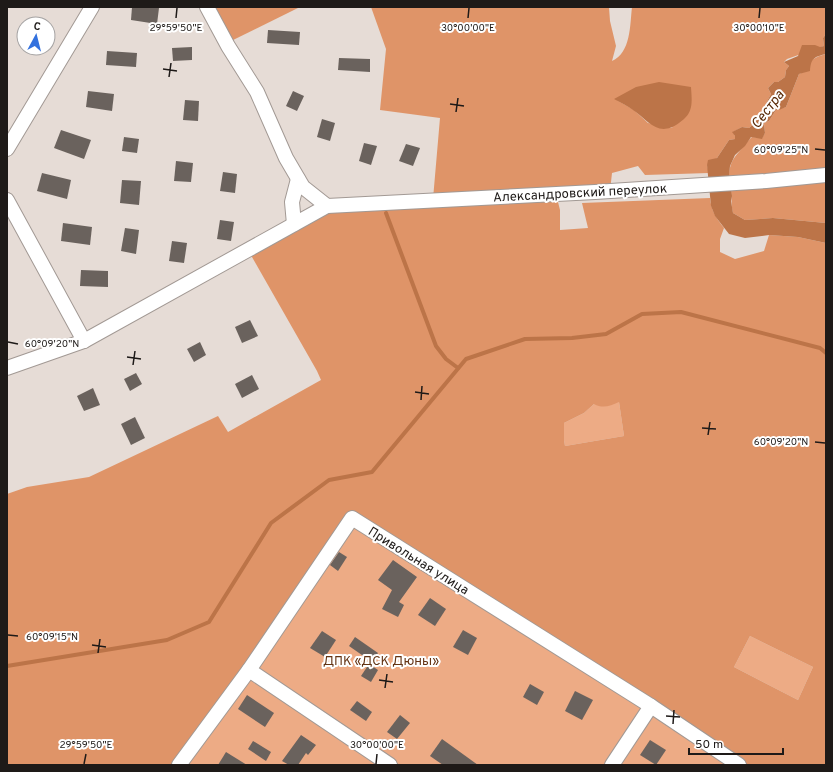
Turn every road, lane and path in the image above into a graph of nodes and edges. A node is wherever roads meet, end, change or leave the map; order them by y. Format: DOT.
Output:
graph roads {
  1 [pos="92,7"];
  2 [pos="207,7"];
  3 [pos="7,149"];
  4 [pos="826,175"];
  5 [pos="298,179"];
  6 [pos="7,200"];
  7 [pos="330,206"];
  8 [pos="294,224"];
  9 [pos="84,341"];
  10 [pos="7,368"];
  11 [pos="249,670"];
  12 [pos="651,706"];
  13 [pos="180,765"];
  14 [pos="390,765"];
  15 [pos="612,765"];
  16 [pos="739,765"];
  1 -- 3 [label="street"];
  2 -- 5 [label="street"];
  4 -- 7 [label="street, Александровский переулок"];
  5 -- 7 [label="street"];
  5 -- 8 [label="street"];
  6 -- 9 [label="street"];
  7 -- 8 [label="street"];
  8 -- 9 [label="street"];
  9 -- 10 [label="street"];
  11 -- 12 [label="street, Привольная улица"];
  11 -- 13 [label="street, Привольная улица"];
  11 -- 14 [label="street"];
  12 -- 15 [label="street"];
  12 -- 16 [label="street, Привольная улица"];
}
